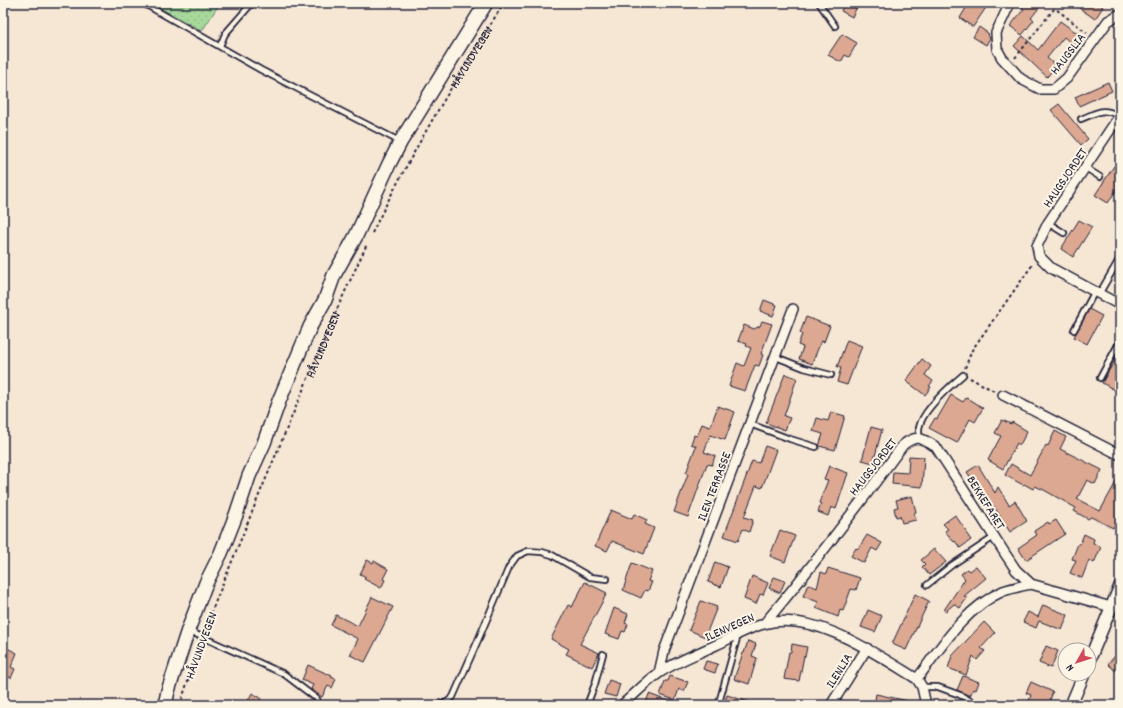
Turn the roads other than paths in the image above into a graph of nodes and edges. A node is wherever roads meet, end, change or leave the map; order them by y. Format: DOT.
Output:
graph roads {
  1 [pos="143,3"];
  2 [pos="252,3"];
  3 [pos="486,3"];
  4 [pos="819,3"];
  5 [pos="1010,3"];
  6 [pos="1120,14"];
  7 [pos="835,26"];
  8 [pos="220,46"];
  9 [pos="1120,116"];
  10 [pos="1081,119"];
  11 [pos="401,141"];
  12 [pos="1086,168"];
  13 [pos="1100,177"];
  14 [pos="1048,223"];
  15 [pos="1064,233"];
  16 [pos="1120,258"];
  17 [pos="1097,292"];
  18 [pos="1120,304"];
  19 [pos="794,309"];
  20 [pos="1074,330"];
  21 [pos="1120,341"];
  22 [pos="776,357"];
  23 [pos="831,375"];
  24 [pos="963,375"];
  25 [pos="1100,378"];
  26 [pos="1003,395"];
  27 [pos="750,424"];
  28 [pos="919,438"];
  29 [pos="816,447"];
  30 [pos="1120,455"];
  31 [pos="994,537"];
  32 [pos="607,579"];
  33 [pos="1030,584"];
  34 [pos="927,585"];
  35 [pos="1120,586"];
  36 [pos="1111,607"];
  37 [pos="764,624"];
  38 [pos="188,630"];
  39 [pos="738,635"];
  40 [pos="1097,642"];
  41 [pos="867,648"];
  42 [pos="603,654"];
  43 [pos="659,673"];
  44 [pos="1081,682"];
  45 [pos="920,683"];
  46 [pos="317,699"];
  47 [pos="720,699"];
  48 [pos="1073,704"];
  49 [pos="165,705"];
  50 [pos="439,705"];
  51 [pos="588,705"];
  52 [pos="622,705"];
  53 [pos="831,705"];
  54 [pos="926,705"];
  55 [pos="978,705"];
  1 -- 8 [label="lane"];
  2 -- 8 [label="lane"];
  3 -- 11 [label="main road, HÅVUNDVEGEN"];
  4 -- 7 [label="lane"];
  5 -- 6 [label="street, HAUGSLIA"];
  8 -- 11 [label="lane"];
  9 -- 10 [label="lane"];
  9 -- 12 [label="street, HAUGSJORDET"];
  11 -- 38 [label="main road, HÅVUNDVEGEN"];
  12 -- 13 [label="lane"];
  12 -- 14 [label="street, HAUGSJORDET"];
  14 -- 15 [label="lane"];
  14 -- 17 [label="street, HAUGSJORDET"];
  16 -- 17 [label="lane"];
  17 -- 18 [label="street"];
  17 -- 20 [label="lane"];
  19 -- 22 [label="street, ILEN TERRASSE"];
  21 -- 25 [label="lane"];
  22 -- 23 [label="lane"];
  22 -- 27 [label="street, ILEN TERRASSE"];
  24 -- 28 [label="lane"];
  26 -- 30 [label="street"];
  27 -- 29 [label="lane"];
  27 -- 43 [label="street, ILEN TERRASSE"];
  28 -- 31 [label="street, BEKKEFARET"];
  28 -- 37 [label="street, HAUGSJORDET"];
  31 -- 33 [label="street, BEKKEFARET"];
  31 -- 34 [label="lane"];
  32 -- 50 [label="lane"];
  33 -- 36 [label="street, BEKKEFARET"];
  33 -- 45 [label="street"];
  35 -- 36 [label="street"];
  36 -- 40 [label="street"];
  37 -- 39 [label="street, ILENVEGEN"];
  37 -- 41 [label="street, ILENVEGEN"];
  38 -- 46 [label="lane"];
  38 -- 49 [label="main road, HÅVUNDVEGEN"];
  39 -- 43 [label="street, ILENVEGEN"];
  39 -- 47 [label="lane"];
  41 -- 45 [label="street, ILENVEGEN"];
  41 -- 53 [label="street, ILENLIA"];
  42 -- 51 [label="lane"];
  43 -- 52 [label="street, ILENVEGEN"];
  44 -- 48 [label="street"];
  45 -- 54 [label="street"];
  45 -- 55 [label="lane"];
}
